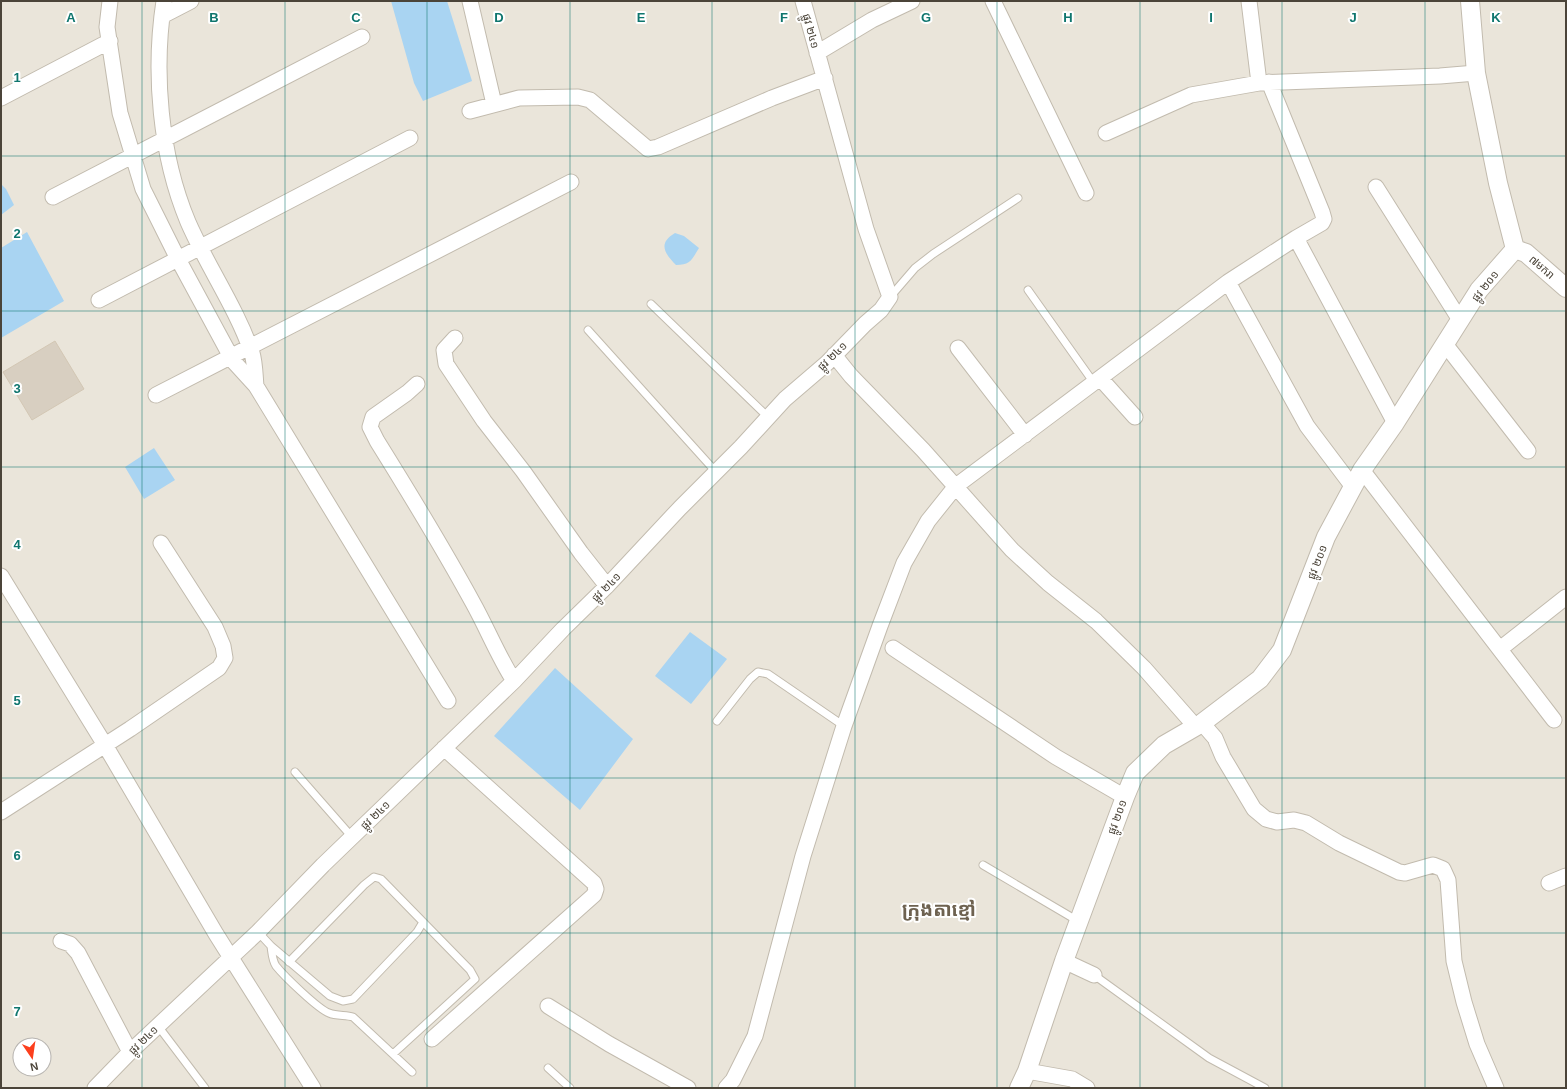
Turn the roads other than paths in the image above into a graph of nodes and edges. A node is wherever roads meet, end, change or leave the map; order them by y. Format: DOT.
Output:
graph roads {
  1 [pos="110,1"];
  2 [pos="164,1"];
  3 [pos="191,1"];
  4 [pos="470,1"];
  5 [pos="803,1"];
  6 [pos="912,1"];
  7 [pos="993,1"];
  8 [pos="1249,1"];
  9 [pos="1470,1"];
  10 [pos="162,16"];
  11 [pos="362,38"];
  12 [pos="110,42"];
  13 [pos="817,52"];
  14 [pos="1476,73"];
  15 [pos="825,78"];
  16 [pos="1264,82"];
  17 [pos="1,98"];
  18 [pos="494,104"];
  19 [pos="470,110"];
  20 [pos="1106,133"];
  21 [pos="410,138"];
  22 [pos="165,139"];
  23 [pos="133,156"];
  24 [pos="572,182"];
  25 [pos="1376,187"];
  26 [pos="1086,193"];
  27 [pos="52,197"];
  28 [pos="1018,198"];
  29 [pos="1296,238"];
  30 [pos="201,247"];
  31 [pos="1515,250"];
  32 [pos="178,259"];
  33 [pos="1228,282"];
  34 [pos="1566,288"];
  35 [pos="1028,290"];
  36 [pos="890,297"];
  37 [pos="99,300"];
  38 [pos="651,304"];
  39 [pos="1460,320"];
  40 [pos="588,330"];
  41 [pos="455,338"];
  42 [pos="1445,344"];
  43 [pos="249,347"];
  44 [pos="958,348"];
  45 [pos="834,355"];
  46 [pos="231,357"];
  47 [pos="1097,380"];
  48 [pos="417,384"];
  49 [pos="256,386"];
  50 [pos="156,395"];
  51 [pos="768,417"];
  52 [pos="1135,418"];
  53 [pos="1395,423"];
  54 [pos="1025,435"];
  55 [pos="1528,451"];
  56 [pos="1362,470"];
  57 [pos="716,472"];
  58 [pos="956,486"];
  59 [pos="1353,487"];
  60 [pos="161,543"];
  61 [pos="1,576"];
  62 [pos="607,586"];
  63 [pos="1566,597"];
  64 [pos="893,648"];
  65 [pos="1500,649"];
  66 [pos="514,681"];
  67 [pos="448,701"];
  68 [pos="1554,720"];
  69 [pos="717,722"];
  70 [pos="1199,724"];
  71 [pos="844,726"];
  72 [pos="105,745"];
  73 [pos="444,748"];
  74 [pos="295,772"];
  75 [pos="1125,797"];
  76 [pos="1,812"];
  77 [pos="352,837"];
  78 [pos="983,865"];
  79 [pos="1566,876"];
  80 [pos="1549,883"];
  81 [pos="423,922"];
  82 [pos="1078,922"];
  83 [pos="258,932"];
  84 [pos="61,941"];
  85 [pos="271,946"];
  86 [pos="232,957"];
  87 [pos="1064,961"];
  88 [pos="289,962"];
  89 [pos="1094,975"];
  90 [pos="548,1006"];
  91 [pos="158,1026"];
  92 [pos="432,1039"];
  93 [pos="130,1052"];
  94 [pos="393,1054"];
  95 [pos="548,1068"];
  96 [pos="1027,1071"];
  97 [pos="412,1072"];
  98 [pos="95,1088"];
  99 [pos="205,1088"];
  100 [pos="313,1088"];
  101 [pos="570,1088"];
  102 [pos="688,1088"];
  103 [pos="726,1088"];
  104 [pos="1019,1088"];
  105 [pos="1087,1088"];
  106 [pos="1265,1088"];
  107 [pos="1496,1088"];
  1 -- 12 [label="street"];
  2 -- 10 [label="street"];
  3 -- 10 [label="street"];
  4 -- 18 [label="street"];
  5 -- 13 [label="street, ផ្លូវ ២៤១"];
  6 -- 13 [label="street"];
  7 -- 26 [label="street"];
  8 -- 16 [label="street"];
  9 -- 14 [label="street"];
  10 -- 22 [label="street"];
  11 -- 22 [label="street"];
  12 -- 17 [label="street"];
  12 -- 23 [label="street"];
  13 -- 15 [label="street, ផ្លូវ ២៤១"];
  14 -- 16 [label="street"];
  14 -- 31 [label="street"];
  15 -- 18 [label="street"];
  15 -- 36 [label="street, ផ្លូវ ២៤១"];
  16 -- 20 [label="street"];
  16 -- 29 [label="street"];
  18 -- 19 [label="street"];
  21 -- 30 [label="street"];
  22 -- 23 [label="street"];
  22 -- 30 [label="street"];
  23 -- 27 [label="street"];
  23 -- 32 [label="street"];
  24 -- 43 [label="street"];
  25 -- 39 [label="street"];
  28 -- 36 [label="lane"];
  29 -- 33 [label="street"];
  29 -- 53 [label="street"];
  30 -- 32 [label="street"];
  30 -- 43 [label="street"];
  31 -- 34 [label="street, ៧មករា"];
  31 -- 39 [label="street, ផ្លូវ ២០១"];
  32 -- 37 [label="street"];
  32 -- 46 [label="street"];
  33 -- 47 [label="street"];
  33 -- 59 [label="street"];
  35 -- 47 [label="lane"];
  36 -- 45 [label="street, ផ្លូវ ២៤១"];
  38 -- 51 [label="lane"];
  39 -- 42 [label="street, ផ្លូវ ២០១"];
  40 -- 57 [label="lane"];
  41 -- 62 [label="street"];
  42 -- 53 [label="street, ផ្លូវ ២០១"];
  42 -- 55 [label="street"];
  43 -- 46 [label="street"];
  43 -- 49 [label="street"];
  44 -- 54 [label="street"];
  45 -- 51 [label="street, ផ្លូវ ២៤១"];
  45 -- 58 [label="street"];
  46 -- 49 [label="street"];
  46 -- 50 [label="street"];
  47 -- 52 [label="street"];
  47 -- 54 [label="street"];
  48 -- 66 [label="street"];
  49 -- 67 [label="street"];
  51 -- 57 [label="street, ផ្លូវ ២៤១"];
  53 -- 56 [label="street, ផ្លូវ ២០១"];
  54 -- 58 [label="street"];
  56 -- 59 [label="street, ផ្លូវ ២០១"];
  56 -- 65 [label="street"];
  57 -- 62 [label="street, ផ្លូវ ២៤១"];
  58 -- 70 [label="street"];
  58 -- 71 [label="street"];
  59 -- 70 [label="street, ផ្លូវ ២០១"];
  60 -- 72 [label="street"];
  61 -- 72 [label="street"];
  62 -- 66 [label="street, ផ្លូវ ២៤១"];
  63 -- 65 [label="street"];
  64 -- 75 [label="street"];
  65 -- 68 [label="street"];
  66 -- 73 [label="street, ផ្លូវ ២៤១"];
  69 -- 71 [label="lane"];
  70 -- 75 [label="street, ផ្លូវ ២០១"];
  70 -- 107 [label="street"];
  71 -- 103 [label="street"];
  72 -- 76 [label="street"];
  72 -- 86 [label="street"];
  73 -- 77 [label="street, ផ្លូវ ២៤១"];
  73 -- 92 [label="street"];
  74 -- 77 [label="lane"];
  75 -- 82 [label="street, ផ្លូវ ២០១"];
  77 -- 83 [label="street, ផ្លូវ ២៤១"];
  78 -- 82 [label="lane"];
  79 -- 80 [label="street"];
  81 -- 88 [label="lane"];
  81 -- 88 [label="lane"];
  81 -- 94 [label="lane"];
  82 -- 87 [label="street, ផ្លូវ ២០១"];
  83 -- 85 [label="lane"];
  83 -- 86 [label="street, ផ្លូវ ២៤១"];
  84 -- 93 [label="street"];
  85 -- 88 [label="lane"];
  85 -- 94 [label="lane"];
  86 -- 91 [label="street, ផ្លូវ ២៤១"];
  86 -- 100 [label="street"];
  87 -- 89 [label="street"];
  87 -- 96 [label="street, ផ្លូវ ២០១"];
  89 -- 106 [label="lane"];
  90 -- 102 [label="street"];
  91 -- 93 [label="street, ផ្លូវ ២៤១"];
  91 -- 99 [label="lane"];
  93 -- 98 [label="street, ផ្លូវ ២៤១"];
  94 -- 97 [label="lane"];
  95 -- 101 [label="lane"];
  96 -- 104 [label="street, ផ្លូវ ២០១"];
  96 -- 105 [label="street"];
}
